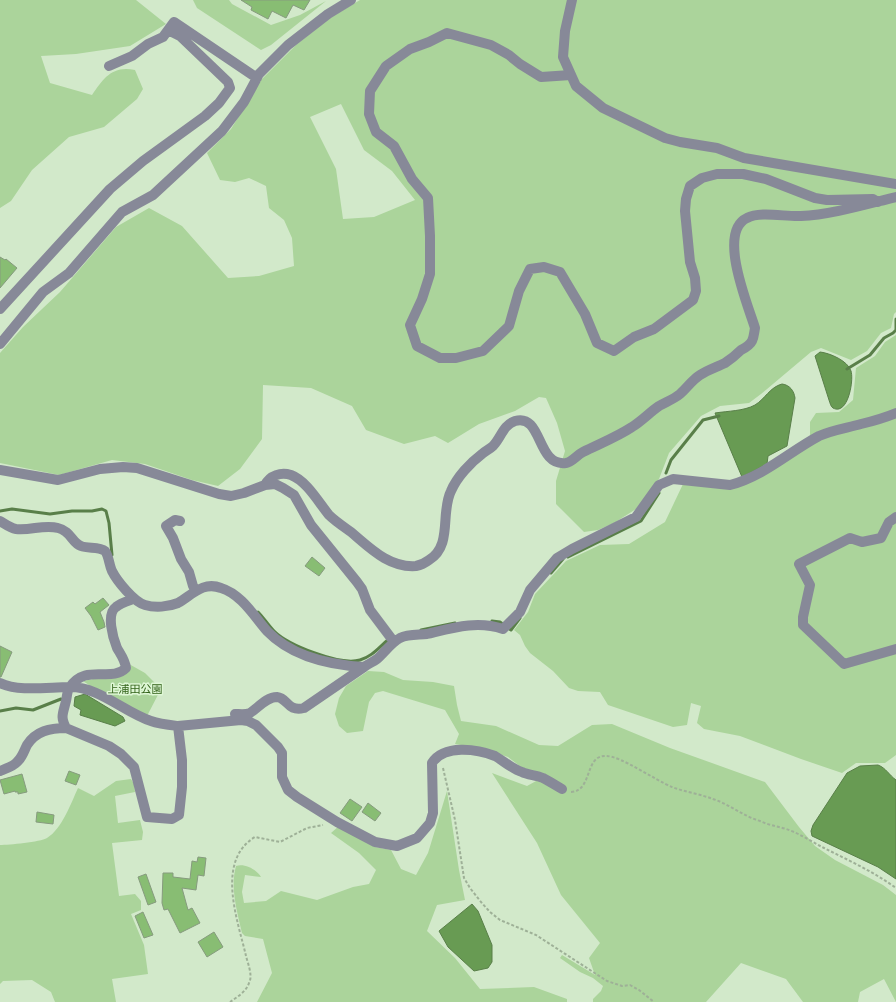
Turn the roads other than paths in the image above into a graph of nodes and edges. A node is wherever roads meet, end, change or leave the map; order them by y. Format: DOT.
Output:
graph roads {
  1 [pos="351,0"];
  2 [pos="572,0"];
  3 [pos="168,30"];
  4 [pos="109,66"];
  5 [pos="571,75"];
  6 [pos="257,78"];
  7 [pos="896,184"];
  8 [pos="896,197"];
  9 [pos="878,202"];
  10 [pos="0,309"];
  11 [pos="0,344"];
  12 [pos="896,414"];
  13 [pos="0,470"];
  14 [pos="265,485"];
  15 [pos="896,516"];
  16 [pos="0,521"];
  17 [pos="180,521"];
  18 [pos="195,588"];
  19 [pos="134,599"];
  20 [pos="392,639"];
  21 [pos="896,649"];
  22 [pos="364,667"];
  23 [pos="0,682"];
  24 [pos="69,687"];
  25 [pos="218,722"];
  26 [pos="178,726"];
  27 [pos="66,728"];
  28 [pos="0,771"];
  29 [pos="562,789"];
  1 -- 6 [label="street"];
  2 -- 5 [label="street"];
  3 -- 4 [label="street"];
  3 -- 6 [label="street"];
  3 -- 10 [label="street"];
  5 -- 7 [label="street"];
  5 -- 9 [label="street"];
  6 -- 11 [label="street"];
  8 -- 9 [label="street"];
  9 -- 14 [label="street"];
  12 -- 20 [label="street"];
  13 -- 14 [label="street"];
  14 -- 20 [label="street"];
  15 -- 21 [label="street"];
  16 -- 19 [label="street"];
  17 -- 18 [label="street"];
  18 -- 19 [label="street"];
  18 -- 22 [label="street"];
  19 -- 24 [label="street"];
  20 -- 22 [label="street"];
  22 -- 25 [label="street"];
  23 -- 24 [label="street"];
  24 -- 26 [label="street"];
  24 -- 27 [label="street"];
  25 -- 26 [label="street"];
  25 -- 29 [label="street"];
  26 -- 27 [label="street"];
  27 -- 28 [label="street"];
}
